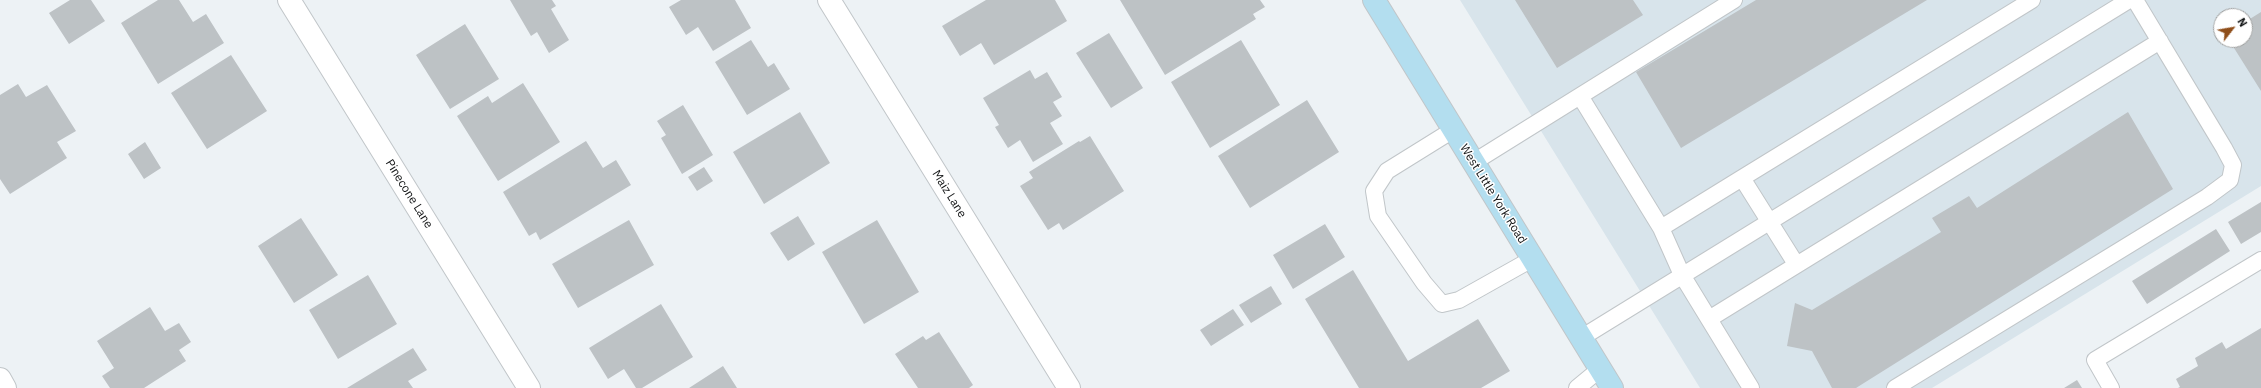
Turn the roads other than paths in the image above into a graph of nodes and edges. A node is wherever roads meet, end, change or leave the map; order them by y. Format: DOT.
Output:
graph roads {
  1 [pos="289,0"];
  2 [pos="828,0"];
  3 [pos="1374,0"];
  4 [pos="1734,0"];
  5 [pos="2032,0"];
  6 [pos="2129,0"];
  7 [pos="2135,0"];
  8 [pos="2160,41"];
  9 [pos="1580,96"];
  10 [pos="1453,130"];
  11 [pos="1474,162"];
  12 [pos="1742,178"];
  13 [pos="1769,222"];
  14 [pos="1661,228"];
  15 [pos="1532,258"];
  16 [pos="2261,260"];
  17 [pos="1796,264"];
  18 [pos="1682,275"];
  19 [pos="1708,319"];
  20 [pos="1581,338"];
  21 [pos="1600,369"];
  22 [pos="0,380"];
  23 [pos="5,388"];
  24 [pos="529,388"];
  25 [pos="1069,388"];
  26 [pos="1577,388"];
  27 [pos="1612,388"];
  28 [pos="1751,388"];
  29 [pos="1895,388"];
  30 [pos="2111,388"];
  1 -- 24 [label="street, Pinecone Lane"];
  2 -- 25 [label="street, Maiz Lane"];
  3 -- 10 [label="main road, West Little York Road"];
  4 -- 9 [label="lane"];
  5 -- 12 [label="lane"];
  6 -- 13 [label="lane"];
  7 -- 8 [label="lane"];
  8 -- 17 [label="lane"];
  8 -- 29 [label="lane"];
  9 -- 11 [label="lane"];
  9 -- 14 [label="lane"];
  10 -- 11 [label="main road, West Little York Road"];
  10 -- 15 [label="lane"];
  11 -- 15 [label="main road, West Little York Road"];
  12 -- 13 [label="lane"];
  12 -- 14 [label="lane"];
  13 -- 17 [label="lane"];
  13 -- 18 [label="lane"];
  14 -- 18 [label="lane"];
  15 -- 20 [label="main road, West Little York Road"];
  16 -- 30 [label="lane"];
  17 -- 19 [label="lane"];
  18 -- 19 [label="lane"];
  18 -- 20 [label="lane"];
  19 -- 28 [label="lane"];
  20 -- 21 [label="main road, West Little York Road"];
  21 -- 26 [label="lane"];
  21 -- 27 [label="main road, West Little York Road"];
  22 -- 23 [label="street"];
}
